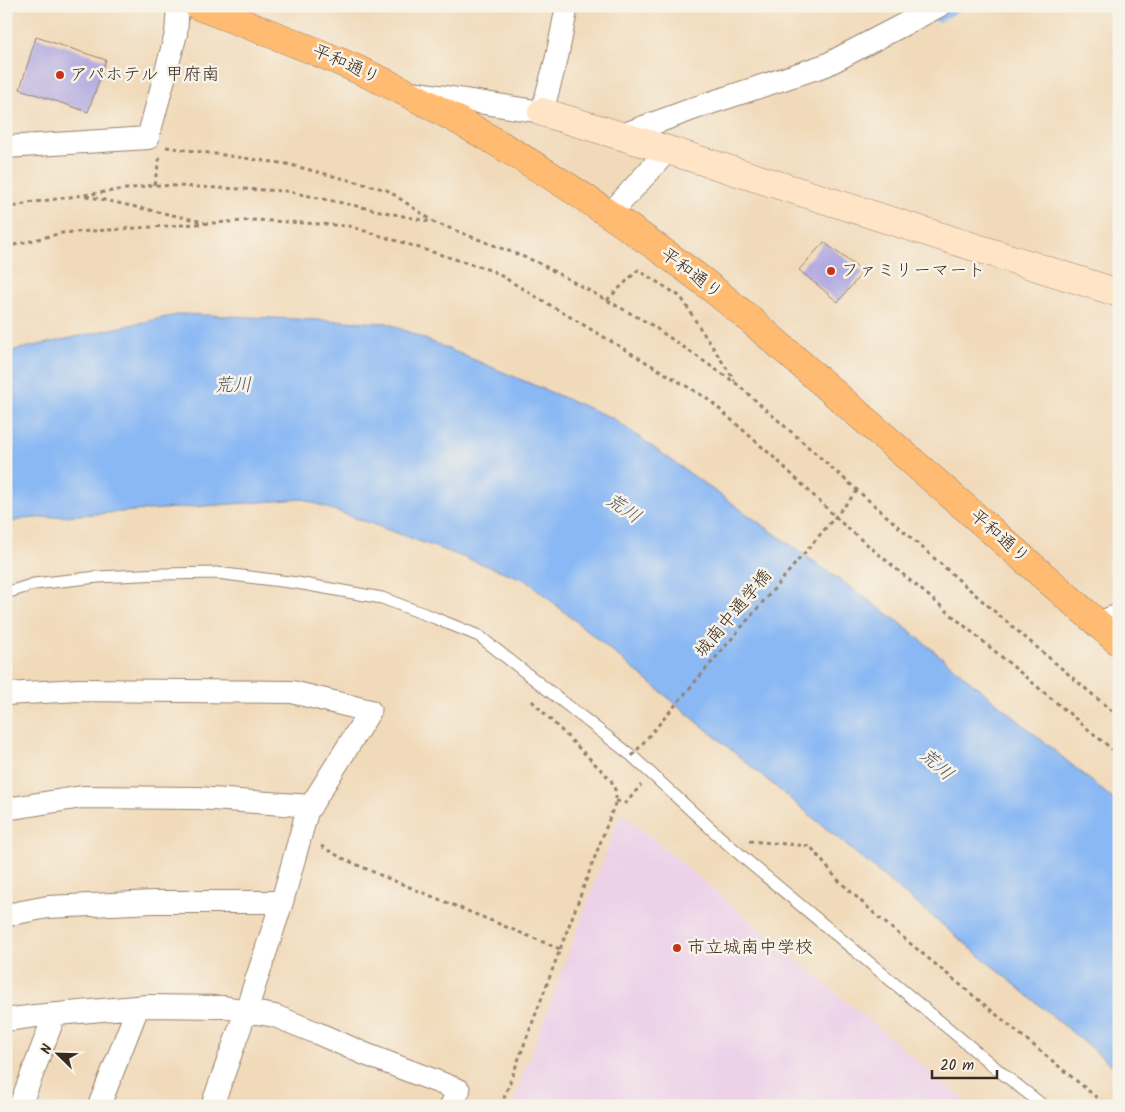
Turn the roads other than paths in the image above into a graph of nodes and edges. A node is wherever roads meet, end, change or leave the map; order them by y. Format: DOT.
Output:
graph roads {
  1 [pos="178,6"];
  2 [pos="198,6"];
  3 [pos="567,6"];
  4 [pos="939,6"];
  5 [pos="399,90"];
  6 [pos="542,112"];
  7 [pos="619,136"];
  8 [pos="6,147"];
  9 [pos="668,150"];
  10 [pos="609,214"];
  11 [pos="1119,293"];
  12 [pos="6,593"];
  13 [pos="1108,619"];
  14 [pos="1119,642"];
  15 [pos="6,694"];
  16 [pos="310,806"];
  17 [pos="6,809"];
  18 [pos="282,902"];
  19 [pos="6,915"];
  20 [pos="138,1007"];
  21 [pos="246,1011"];
  22 [pos="55,1014"];
  23 [pos="6,1020"];
  24 [pos="20,1106"];
  25 [pos="98,1106"];
  26 [pos="212,1106"];
  27 [pos="450,1106"];
  28 [pos="1044,1106"];
  1 -- 8 [label="street"];
  2 -- 5 [label="highway, 平和通り"];
  3 -- 6 [label="street"];
  4 -- 7 [label="street"];
  5 -- 6 [label="street"];
  5 -- 10 [label="highway, 平和通り"];
  6 -- 7 [label="street"];
  7 -- 9 [label="street"];
  9 -- 10 [label="street"];
  9 -- 11 [label="street"];
  10 -- 13 [label="highway, 平和通り"];
  12 -- 28 [label="lane"];
  13 -- 14 [label="highway, 平和通り"];
  15 -- 16 [label="street"];
  16 -- 17 [label="street"];
  16 -- 18 [label="street"];
  18 -- 19 [label="street"];
  18 -- 21 [label="street"];
  20 -- 21 [label="street"];
  20 -- 22 [label="street"];
  20 -- 25 [label="street"];
  21 -- 26 [label="street"];
  21 -- 27 [label="street"];
  22 -- 23 [label="street"];
  22 -- 24 [label="street"];
}
